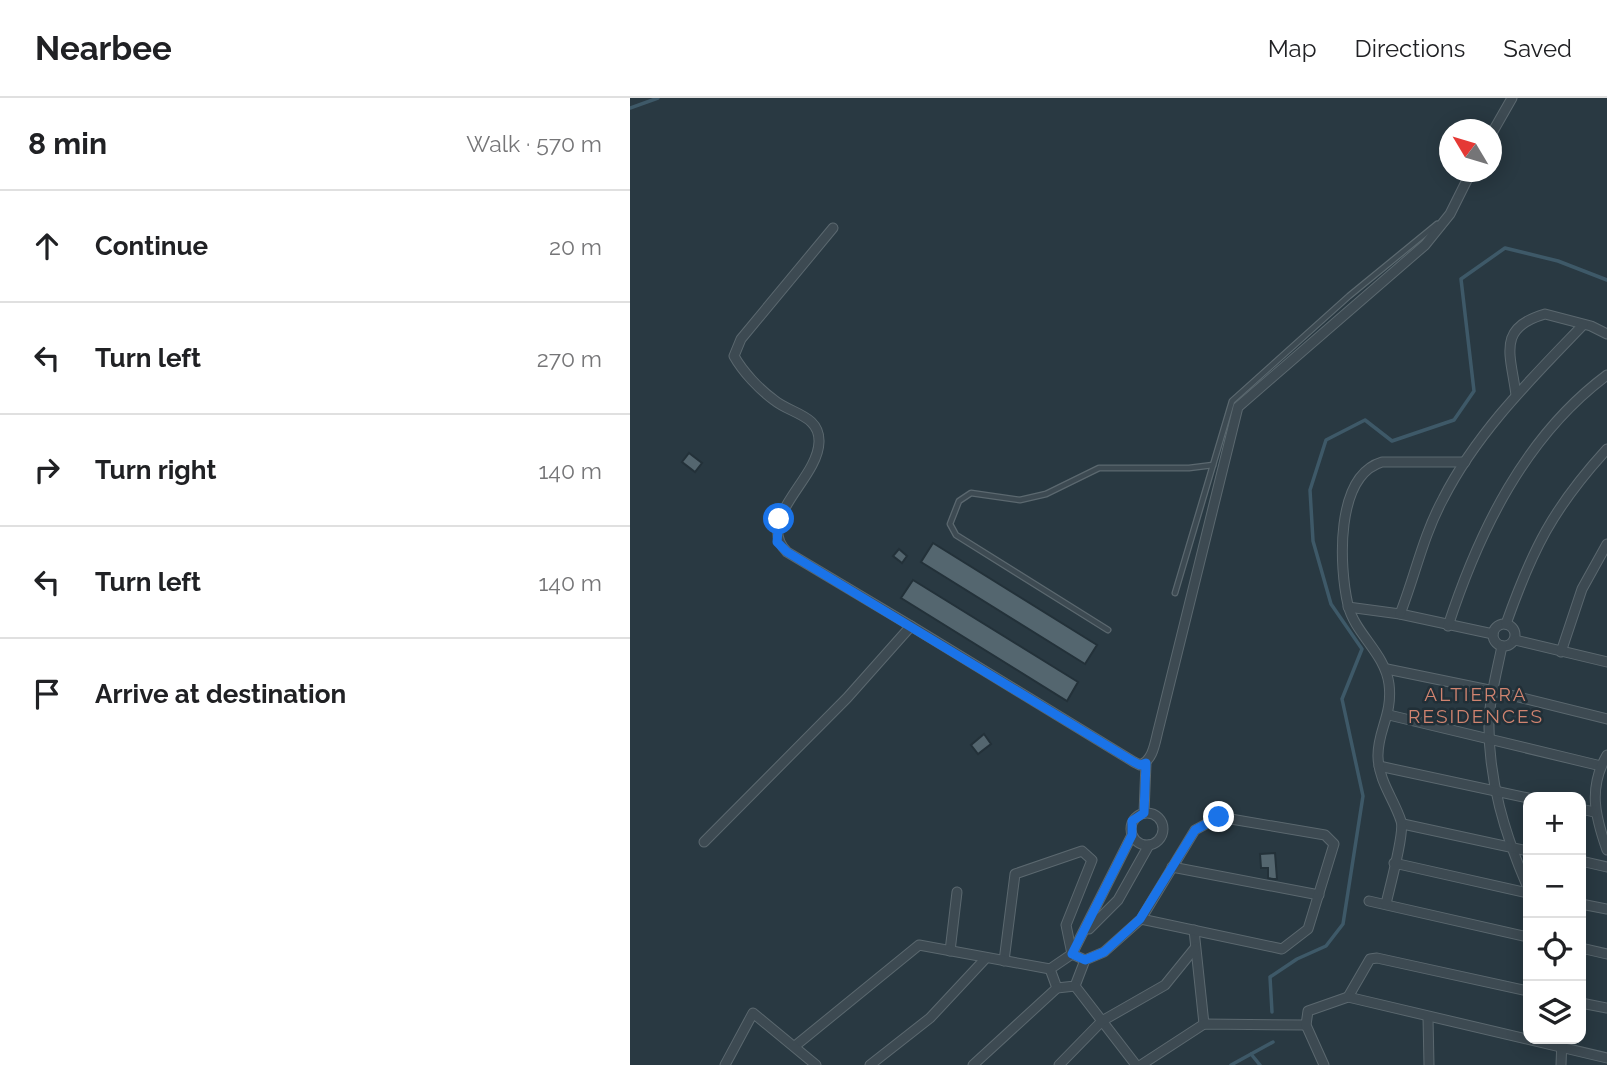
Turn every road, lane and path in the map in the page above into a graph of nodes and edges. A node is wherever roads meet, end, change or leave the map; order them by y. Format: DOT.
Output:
graph roads {
  1 [pos="1512,98"];
  2 [pos="1500,119"];
  3 [pos="1466,182"];
  4 [pos="1450,214"];
  5 [pos="834,228"];
  6 [pos="1583,325"];
  7 [pos="1607,334"];
  8 [pos="1607,375"];
  9 [pos="1516,394"];
  10 [pos="1607,449"];
  11 [pos="1465,461"];
  12 [pos="1214,464"];
  13 [pos="1607,544"];
  14 [pos="1175,593"];
  15 [pos="1348,607"];
  16 [pos="1400,614"];
  17 [pos="1506,624"];
  18 [pos="911,626"];
  19 [pos="1448,626"];
  20 [pos="1108,630"];
  21 [pos="1493,634"];
  22 [pos="1515,640"];
  23 [pos="1502,646"];
  24 [pos="1561,652"];
  25 [pos="1607,662"];
  26 [pos="1387,669"];
  27 [pos="1494,691"];
  28 [pos="1389,715"];
  29 [pos="1607,719"];
  30 [pos="1491,741"];
  31 [pos="1607,755"];
  32 [pos="1146,763"];
  33 [pos="1379,766"];
  34 [pos="1601,766"];
  35 [pos="1495,791"];
  36 [pos="1523,797"];
  37 [pos="1586,810"];
  38 [pos="1594,812"];
  39 [pos="1144,813"];
  40 [pos="1403,824"];
  41 [pos="1132,835"];
  42 [pos="704,842"];
  43 [pos="1149,845"];
  44 [pos="1510,847"];
  45 [pos="1523,850"];
  46 [pos="1607,850"];
  47 [pos="1586,862"];
  48 [pos="1394,863"];
  49 [pos="1172,867"];
  50 [pos="1607,867"];
  51 [pos="1523,878"];
  52 [pos="1523,889"];
  53 [pos="957,892"];
  54 [pos="1318,895"];
  55 [pos="1369,901"];
  56 [pos="1386,904"];
  57 [pos="1586,905"];
  58 [pos="1607,909"];
  59 [pos="1140,919"];
  60 [pos="1194,930"];
  61 [pos="1085,933"];
  62 [pos="1523,936"];
  63 [pos="1195,948"];
  64 [pos="1586,949"];
  65 [pos="950,951"];
  66 [pos="1072,954"];
  67 [pos="1607,954"];
  68 [pos="986,958"];
  69 [pos="1085,960"];
  70 [pos="1004,961"];
  71 [pos="1050,970"];
  72 [pos="1075,986"];
  73 [pos="1057,988"];
  74 [pos="1523,990"];
  75 [pos="1348,997"];
  76 [pos="1586,1004"];
  77 [pos="1607,1008"];
  78 [pos="1428,1018"];
  79 [pos="1102,1021"];
  80 [pos="1203,1024"];
  81 [pos="1306,1025"];
  82 [pos="1523,1036"];
  83 [pos="1562,1044"];
  84 [pos="1565,1044"];
  85 [pos="795,1046"];
  86 [pos="1607,1058"];
  87 [pos="725,1065"];
  88 [pos="816,1065"];
  89 [pos="870,1065"];
  90 [pos="973,1065"];
  91 [pos="1059,1065"];
  92 [pos="1138,1065"];
  93 [pos="1324,1065"];
  94 [pos="1429,1065"];
  95 [pos="1561,1065"];
  1 -- 2 [label="street"];
  3 -- 4 [label="street"];
  4 -- 12 [label="lane"];
  4 -- 32 [label="street"];
  5 -- 18 [label="street"];
  6 -- 7 [label="street"];
  6 -- 9 [label="street"];
  6 -- 9 [label="street"];
  8 -- 19 [label="street"];
  9 -- 11 [label="street"];
  10 -- 17 [label="street"];
  11 -- 15 [label="street"];
  11 -- 16 [label="street"];
  12 -- 14 [label="lane"];
  12 -- 20 [label="lane"];
  13 -- 24 [label="street"];
  15 -- 16 [label="street"];
  15 -- 26 [label="street"];
  16 -- 19 [label="street"];
  17 -- 21 [label="street"];
  17 -- 22 [label="street"];
  18 -- 32 [label="street"];
  18 -- 42 [label="street"];
  19 -- 21 [label="street"];
  21 -- 23 [label="street"];
  22 -- 23 [label="street"];
  22 -- 24 [label="street"];
  23 -- 27 [label="street"];
  24 -- 25 [label="street"];
  26 -- 27 [label="street"];
  26 -- 28 [label="street"];
  27 -- 29 [label="street"];
  27 -- 30 [label="street"];
  28 -- 30 [label="street"];
  28 -- 33 [label="street"];
  30 -- 34 [label="street"];
  30 -- 35 [label="street"];
  31 -- 34 [label="street"];
  32 -- 39 [label="street"];
  33 -- 35 [label="street"];
  33 -- 40 [label="street"];
  34 -- 38 [label="street"];
  35 -- 36 [label="street"];
  35 -- 44 [label="street"];
  37 -- 38 [label="street"];
  38 -- 46 [label="street"];
  39 -- 41 [label="street"];
  39 -- 43 [label="street"];
  40 -- 44 [label="street"];
  40 -- 48 [label="street"];
  41 -- 43 [label="street"];
  41 -- 61 [label="street"];
  43 -- 61 [label="street"];
  44 -- 45 [label="street"];
  44 -- 51 [label="street"];
  47 -- 50 [label="street"];
  48 -- 52 [label="street"];
  48 -- 56 [label="street"];
  49 -- 54 [label="street"];
  49 -- 54 [label="street"];
  49 -- 59 [label="street"];
  53 -- 65 [label="street"];
  54 -- 60 [label="street"];
  55 -- 56 [label="street"];
  56 -- 62 [label="street"];
  57 -- 58 [label="street"];
  59 -- 60 [label="street"];
  59 -- 69 [label="street"];
  60 -- 63 [label="street"];
  61 -- 66 [label="street"];
  63 -- 79 [label="street"];
  63 -- 80 [label="street"];
  64 -- 67 [label="street"];
  65 -- 68 [label="street"];
  65 -- 85 [label="street"];
  66 -- 69 [label="street"];
  66 -- 70 [label="street"];
  66 -- 71 [label="street"];
  68 -- 70 [label="street"];
  68 -- 89 [label="street"];
  69 -- 72 [label="street"];
  70 -- 71 [label="street"];
  71 -- 73 [label="street"];
  72 -- 73 [label="street"];
  72 -- 79 [label="street"];
  73 -- 90 [label="street"];
  74 -- 75 [label="street"];
  75 -- 78 [label="street"];
  75 -- 81 [label="street"];
  76 -- 77 [label="street"];
  78 -- 82 [label="street"];
  78 -- 94 [label="street"];
  79 -- 91 [label="street"];
  79 -- 92 [label="street"];
  80 -- 81 [label="street"];
  80 -- 92 [label="street"];
  81 -- 93 [label="street"];
  83 -- 95 [label="street"];
  84 -- 86 [label="street"];
  85 -- 87 [label="street"];
  85 -- 88 [label="street"];
}
